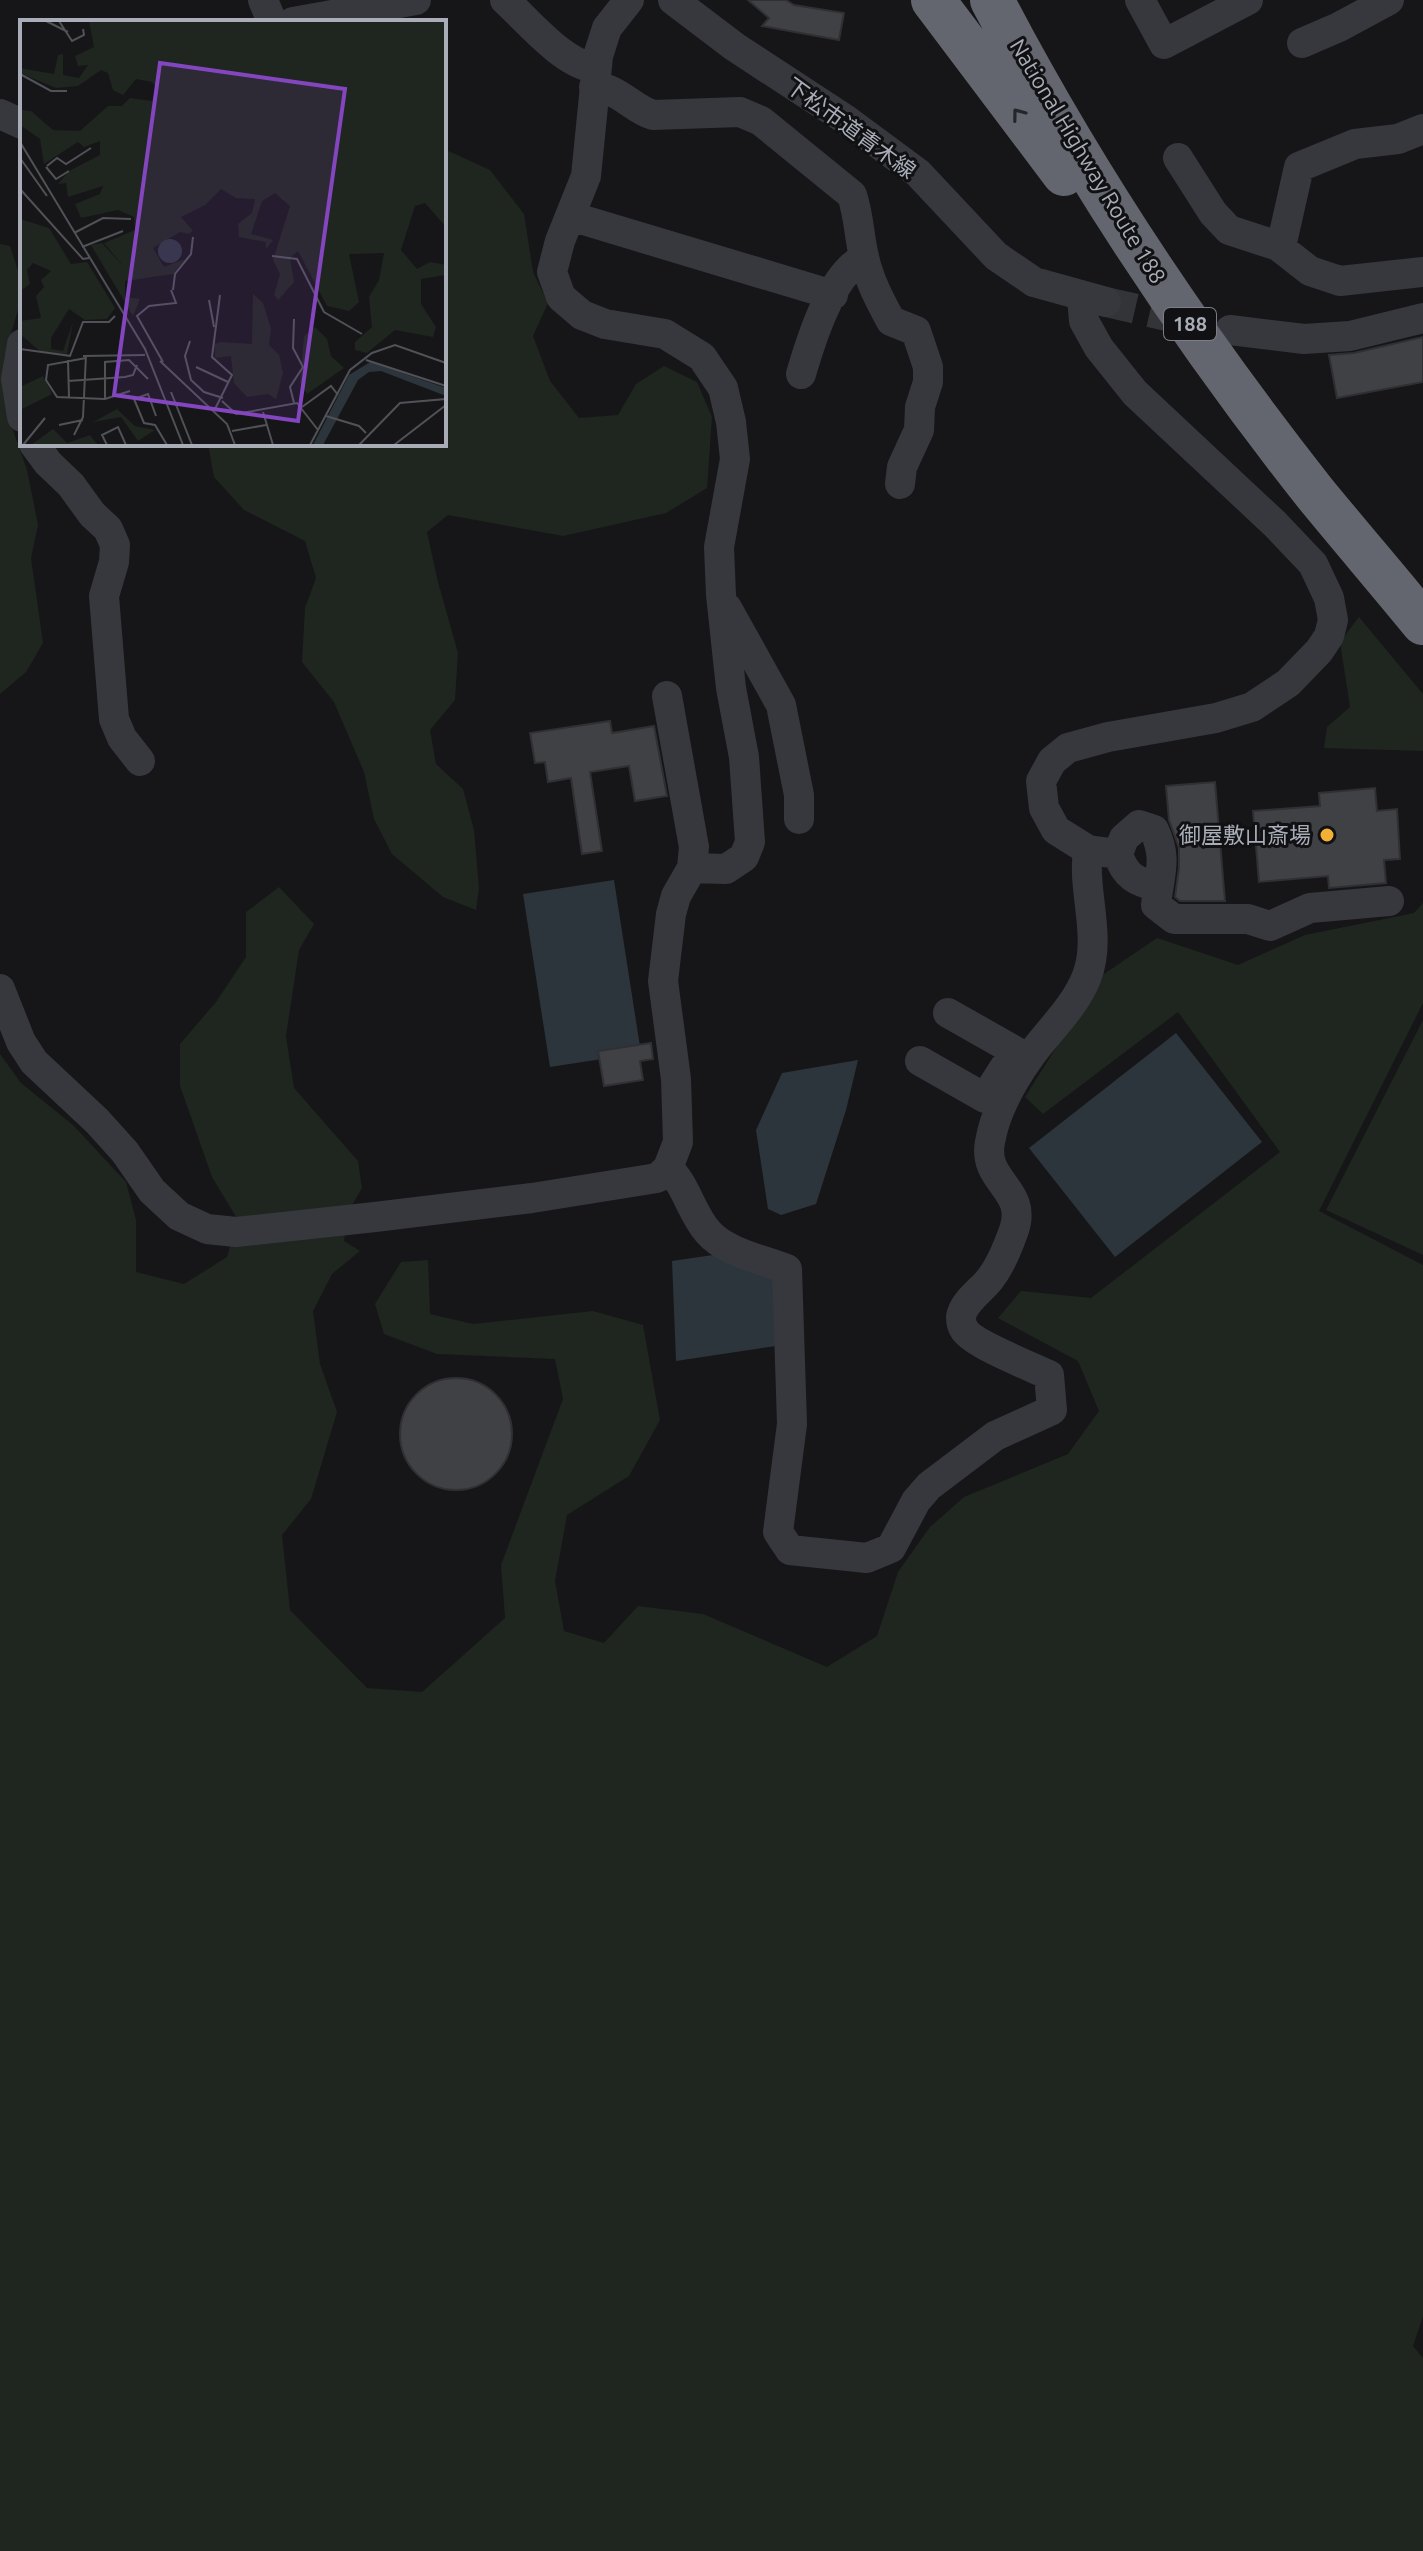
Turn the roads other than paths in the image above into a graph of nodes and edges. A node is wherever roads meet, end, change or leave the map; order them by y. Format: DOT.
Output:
graph roads {
  1 [pos="263,0"];
  2 [pos="416,0"];
  3 [pos="505,0"];
  4 [pos="629,0"];
  5 [pos="673,0"];
  6 [pos="933,0"];
  7 [pos="1140,0"];
  8 [pos="1248,0"];
  9 [pos="1389,0"];
  10 [pos="996,6"];
  11 [pos="271,20"];
  12 [pos="304,20"];
  13 [pos="1302,43"];
  14 [pos="595,78"];
  15 [pos="0,114"];
  16 [pos="20,123"];
  17 [pos="1423,129"];
  18 [pos="1178,158"];
  19 [pos="570,216"];
  20 [pos="1278,246"];
  21 [pos="864,258"];
  22 [pos="1423,272"];
  23 [pos="833,295"];
  24 [pos="1175,303"];
  25 [pos="1423,318"];
  26 [pos="1230,330"];
  27 [pos="20,356"];
  28 [pos="801,374"];
  29 [pos="20,404"];
  30 [pos="35,446"];
  31 [pos="900,484"];
  32 [pos="1315,492"];
  33 [pos="1275,524"];
  34 [pos="721,595"];
  35 [pos="1423,623"];
  36 [pos="667,696"];
  37 [pos="140,761"];
  38 [pos="799,819"];
  39 [pos="1103,852"];
  40 [pos="692,868"];
  41 [pos="1158,887"];
  42 [pos="1389,901"];
  43 [pos="0,989"];
  44 [pos="1078,992"];
  45 [pos="948,1013"];
  46 [pos="1015,1051"];
  47 [pos="920,1061"];
  48 [pos="668,1168"];
  1 -- 11 [label="street"];
  2 -- 12 [label="street"];
  3 -- 14 [label="street"];
  4 -- 14 [label="street"];
  5 -- 33 [label="street, 下松市道青木線"];
  24 -- 6 [label="highway, one-way"];
  7 -- 8 [label="street"];
  9 -- 13 [label="street"];
  10 -- 24 [label="highway, National Highway Route 188 / 188"];
  14 -- 19 [label="street"];
  14 -- 21 [label="street"];
  15 -- 16 [label="street"];
  17 -- 20 [label="street"];
  18 -- 20 [label="street"];
  19 -- 23 [label="street"];
  19 -- 34 [label="street"];
  20 -- 22 [label="street"];
  21 -- 23 [label="street"];
  21 -- 31 [label="street"];
  23 -- 28 [label="street"];
  24 -- 32 [label="highway, National Highway Route 188 / 188"];
  25 -- 26 [label="street"];
  27 -- 29 [label="street"];
  30 -- 37 [label="street"];
  32 -- 33 [label="street"];
  32 -- 35 [label="highway, National Highway Route 188 / 188"];
  33 -- 39 [label="street"];
  34 -- 38 [label="street"];
  34 -- 40 [label="street"];
  36 -- 40 [label="street"];
  39 -- 41 [label="street"];
  39 -- 41 [label="street"];
  39 -- 44 [label="street"];
  40 -- 48 [label="street"];
  41 -- 42 [label="street"];
  43 -- 48 [label="street"];
  44 -- 46 [label="street"];
  44 -- 48 [label="street"];
  45 -- 46 [label="street"];
  46 -- 47 [label="street"];
}
